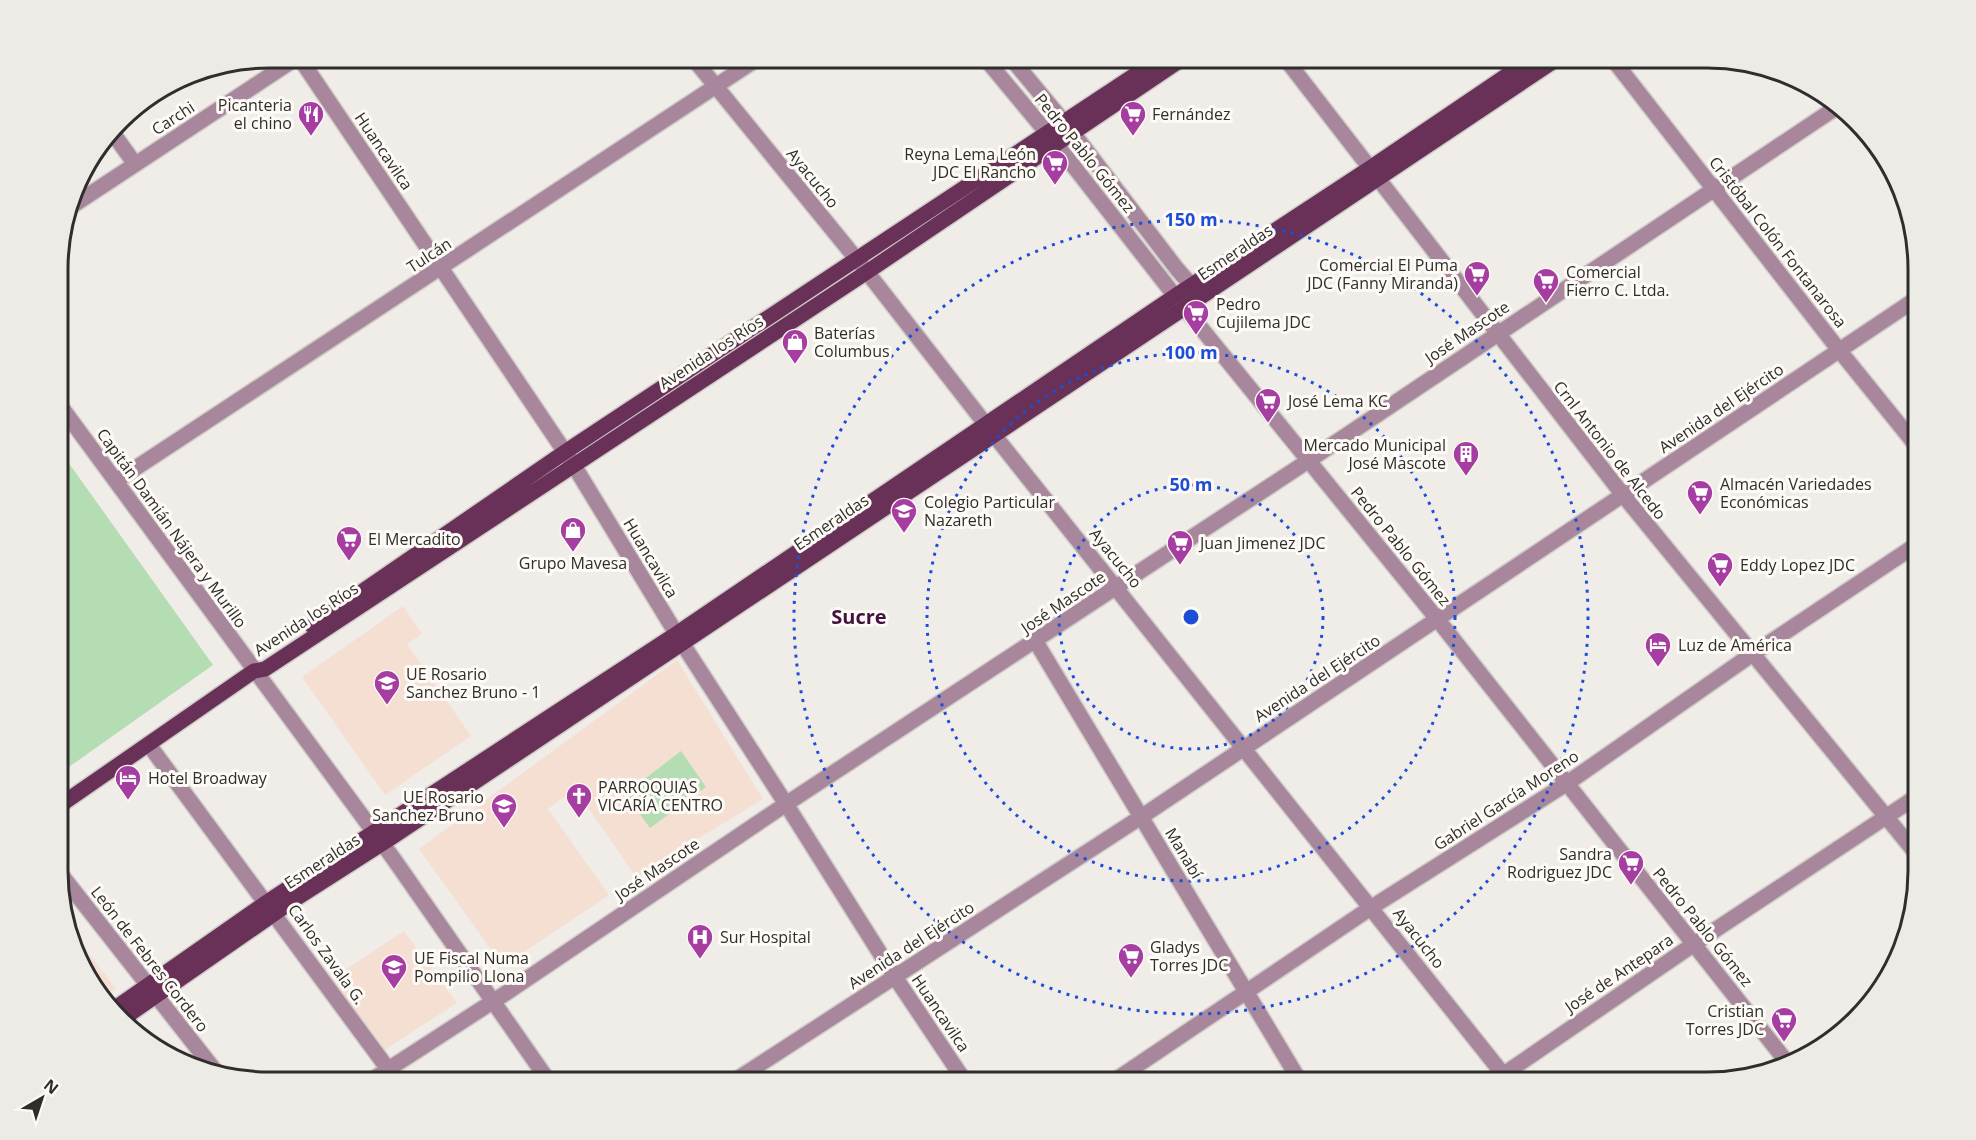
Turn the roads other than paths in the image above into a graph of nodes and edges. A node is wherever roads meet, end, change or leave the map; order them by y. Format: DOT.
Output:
graph roads {
  1 [pos="281,68"];
  2 [pos="305,68"];
  3 [pos="700,68"];
  4 [pos="744,68"];
  5 [pos="993,68"];
  6 [pos="1019,68"];
  7 [pos="1148,68"];
  8 [pos="1167,68"];
  9 [pos="1293,68"];
  10 [pos="1518,68"];
  11 [pos="1542,68"];
  12 [pos="1620,68"];
  13 [pos="715,87"];
  14 [pos="1832,110"];
  15 [pos="1069,128"];
  16 [pos="116,137"];
  17 [pos="1052,139"];
  18 [pos="135,164"];
  19 [pos="1374,172"];
  20 [pos="1714,189"];
  21 [pos="79,201"];
  22 [pos="862,266"];
  23 [pos="441,269"];
  24 [pos="1196,291"];
  25 [pos="1180,302"];
  26 [pos="1908,304"];
  27 [pos="1497,334"];
  28 [pos="1839,350"];
  29 [pos="68,416"];
  30 [pos="990,430"];
  31 [pos="1908,436"];
  32 [pos="569,458"];
  33 [pos="1308,461"];
  34 [pos="116,481"];
  35 [pos="1623,495"];
  36 [pos="1908,550"];
  37 [pos="1116,588"];
  38 [pos="1438,620"];
  39 [pos="679,639"];
  40 [pos="1036,642"];
  41 [pos="1751,654"];
  42 [pos="254,671"];
  43 [pos="149,745"];
  44 [pos="1244,748"];
  45 [pos="1566,784"];
  46 [pos="68,800"];
  47 [pos="1908,802"];
  48 [pos="786,804"];
  49 [pos="1141,817"];
  50 [pos="1886,817"];
  51 [pos="377,839"];
  52 [pos="1908,844"];
  53 [pos="68,884"];
  54 [pos="1372,907"];
  55 [pos="271,908"];
  56 [pos="1694,944"];
  57 [pos="895,977"];
  58 [pos="152,990"];
  59 [pos="1247,991"];
  60 [pos="493,1002"];
  61 [pos="119,1006"];
  62 [pos="128,1014"];
  63 [pos="1783,1057"];
  64 [pos="210,1064"];
  65 [pos="388,1069"];
  66 [pos="384,1072"];
  67 [pos="542,1072"];
  68 [pos="748,1072"];
  69 [pos="959,1072"];
  70 [pos="1127,1072"];
  71 [pos="1295,1072"];
  72 [pos="1496,1072"];
  73 [pos="1513,1072"];
  1 -- 18 [label="street, Carchi"];
  2 -- 23 [label="street, Huancavilca"];
  3 -- 13 [label="street, Ayacucho"];
  4 -- 13 [label="street, Tulcán"];
  5 -- 17 [label="street, Pedro Pablo Gómez"];
  6 -- 15 [label="street, Pedro Pablo Gómez"];
  7 -- 15 [label="main road, Avenida los Ríos"];
  8 -- 15 [label="main road, Avenida los Ríos"];
  9 -- 19 [label="street, Crnl Antonio de Alcedo"];
  10 -- 19 [label="main road, Esmeraldas"];
  11 -- 19 [label="main road, Esmeraldas"];
  12 -- 20 [label="street, Cristóbal Colón Fontanarosa"];
  13 -- 22 [label="street, Ayacucho"];
  13 -- 23 [label="street, Tulcán"];
  14 -- 20 [label="street, José Mascote"];
  15 -- 17 [label="main road, Avenida los Ríos"];
  15 -- 24 [label="street, Pedro Pablo Gómez"];
  16 -- 18 [label="street"];
  17 -- 22 [label="main road, Avenida los Ríos"];
  17 -- 25 [label="street, Pedro Pablo Gómez"];
  18 -- 21 [label="street, Carchi"];
  19 -- 24 [label="main road, Esmeraldas"];
  19 -- 27 [label="street, Crnl Antonio de Alcedo"];
  20 -- 27 [label="street, José Mascote"];
  20 -- 28 [label="street, Cristóbal Colón Fontanarosa"];
  22 -- 30 [label="street, Ayacucho"];
  22 -- 32 [label="main road, Avenida los Ríos"];
  23 -- 32 [label="street, Huancavilca"];
  23 -- 34 [label="street, Tulcán"];
  24 -- 25 [label="main road, Esmeraldas"];
  25 -- 30 [label="main road, Esmeraldas"];
  25 -- 33 [label="street, Pedro Pablo Gómez"];
  26 -- 28 [label="street, Avenida del Ejército"];
  27 -- 33 [label="street, José Mascote"];
  27 -- 35 [label="street, Crnl Antonio de Alcedo"];
  28 -- 31 [label="street, Cristóbal Colón Fontanarosa"];
  28 -- 35 [label="street, Avenida del Ejército"];
  29 -- 34 [label="street, Capitán Damián Nájera y Murillo"];
  30 -- 37 [label="street, Ayacucho"];
  30 -- 39 [label="main road, Esmeraldas"];
  32 -- 39 [label="street, Huancavilca"];
  32 -- 42 [label="main road, Avenida los Ríos"];
  33 -- 37 [label="street, José Mascote"];
  33 -- 38 [label="street, Pedro Pablo Gómez"];
  34 -- 42 [label="street, Capitán Damián Nájera y Murillo"];
  35 -- 38 [label="street, Avenida del Ejército"];
  35 -- 41 [label="street, Crnl Antonio de Alcedo"];
  36 -- 41 [label="street, Gabriel García Moreno"];
  37 -- 40 [label="street, José Mascote"];
  37 -- 44 [label="street, Ayacucho"];
  38 -- 44 [label="street, Avenida del Ejército"];
  38 -- 45 [label="street, Pedro Pablo Gómez"];
  39 -- 48 [label="street, Huancavilca"];
  39 -- 51 [label="main road, Esmeraldas"];
  40 -- 48 [label="street, José Mascote"];
  40 -- 49 [label="street, Manabí"];
  41 -- 45 [label="street, Gabriel García Moreno"];
  41 -- 50 [label="street, Crnl Antonio de Alcedo"];
  42 -- 43 [label="main road, Avenida los Ríos"];
  42 -- 51 [label="street, Capitán Damián Nájera y Murillo"];
  43 -- 46 [label="main road, Avenida los Ríos"];
  43 -- 55 [label="street, Carlos Zavala G."];
  44 -- 49 [label="street, Avenida del Ejército"];
  44 -- 54 [label="street, Ayacucho"];
  45 -- 54 [label="street, Gabriel García Moreno"];
  45 -- 56 [label="street, Pedro Pablo Gómez"];
  47 -- 50 [label="street, José de Antepara"];
  48 -- 57 [label="street, Huancavilca"];
  48 -- 60 [label="street, José Mascote"];
  49 -- 57 [label="street, Avenida del Ejército"];
  49 -- 59 [label="street, Manabí"];
  50 -- 52 [label="street, Crnl Antonio de Alcedo"];
  50 -- 56 [label="street, José de Antepara"];
  51 -- 55 [label="main road, Esmeraldas"];
  51 -- 60 [label="street, Capitán Damián Nájera y Murillo"];
  53 -- 58 [label="street, León de Febres Cordero"];
  54 -- 59 [label="street, Gabriel García Moreno"];
  54 -- 72 [label="street, Ayacucho"];
  55 -- 58 [label="main road, Esmeraldas"];
  55 -- 65 [label="street, Carlos Zavala G."];
  56 -- 63 [label="street, Pedro Pablo Gómez"];
  56 -- 73 [label="street, José de Antepara"];
  57 -- 68 [label="street, Avenida del Ejército"];
  57 -- 69 [label="street, Huancavilca"];
  58 -- 61 [label="main road, Esmeraldas"];
  58 -- 62 [label="main road, Esmeraldas"];
  58 -- 64 [label="street, León de Febres Cordero"];
  59 -- 70 [label="street, Gabriel García Moreno"];
  59 -- 71 [label="street, Manabí"];
  60 -- 65 [label="street, José Mascote"];
  60 -- 67 [label="street, Capitán Damián Nájera y Murillo"];
  65 -- 66 [label="street, José Mascote"];
}
